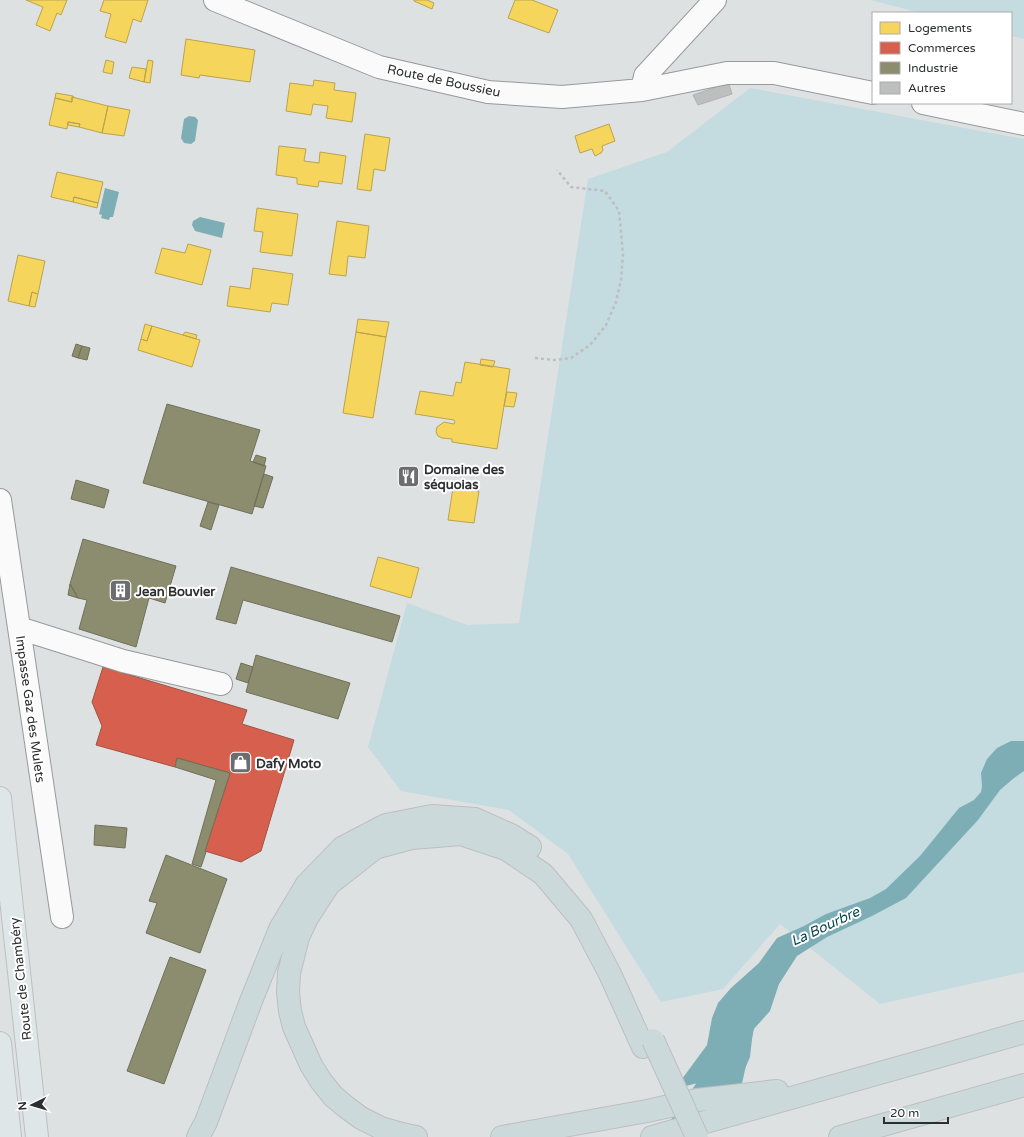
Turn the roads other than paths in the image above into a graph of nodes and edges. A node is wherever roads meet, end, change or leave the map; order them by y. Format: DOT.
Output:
graph roads {
  1 [pos="215,0"];
  2 [pos="715,0"];
  3 [pos="642,90"];
  4 [pos="872,93"];
  5 [pos="928,104"];
  6 [pos="1024,124"];
  7 [pos="0,500"];
  8 [pos="19,628"];
  9 [pos="221,684"];
  10 [pos="0,798"];
  11 [pos="62,917"];
  12 [pos="1024,1032"];
  13 [pos="0,1043"];
  14 [pos="648,1044"];
  15 [pos="842,1083"];
  16 [pos="1024,1085"];
  17 [pos="10,1137"];
  18 [pos="37,1137"];
  19 [pos="198,1137"];
  20 [pos="416,1137"];
  21 [pos="502,1137"];
  22 [pos="652,1137"];
  23 [pos="685,1137"];
  24 [pos="697,1137"];
  25 [pos="840,1137"];
  1 -- 3 [label="street, Route de Boussieu"];
  2 -- 3 [label="street"];
  3 -- 4 [label="street, Route de Boussieu"];
  5 -- 6 [label="street"];
  7 -- 8 [label="street, Impasse Gaz des Mulets"];
  8 -- 9 [label="street"];
  8 -- 11 [label="street, Impasse Gaz des Mulets"];
  10 -- 18 [label="main road, Route de Chambéry"];
  12 -- 15 [label="highway"];
  13 -- 17 [label="main road, Route de Chambéry"];
  14 -- 19 [label="highway"];
  14 -- 20 [label="highway"];
  14 -- 23 [label="highway"];
  14 -- 24 [label="highway, bridge"];
  15 -- 21 [label="highway"];
  15 -- 22 [label="highway"];
  16 -- 25 [label="highway"];
}
